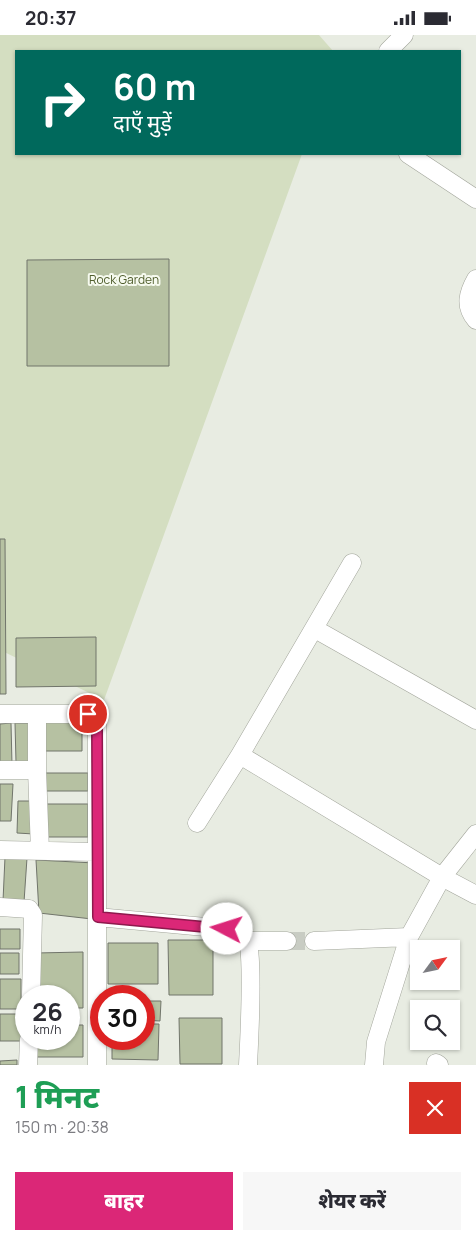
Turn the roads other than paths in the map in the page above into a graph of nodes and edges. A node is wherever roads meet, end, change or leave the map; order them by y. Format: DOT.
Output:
graph roads {
  1 [pos="404,35"];
  2 [pos="389,50"];
  3 [pos="410,155"];
  4 [pos="476,199"];
  5 [pos="476,279"];
  6 [pos="476,320"];
  7 [pos="352,563"];
  8 [pos="315,629"];
  9 [pos="0,713"];
  10 [pos="37,715"];
  11 [pos="476,720"];
  12 [pos="240,755"];
  13 [pos="0,770"];
  14 [pos="37,771"];
  15 [pos="197,823"];
  16 [pos="476,834"];
  17 [pos="0,850"];
  18 [pos="40,851"];
  19 [pos="97,852"];
  20 [pos="442,877"];
  21 [pos="476,895"];
  22 [pos="0,907"];
  23 [pos="98,917"];
  24 [pos="410,937"];
  25 [pos="248,941"];
  26 [pos="287,941"];
  27 [pos="314,941"];
  28 [pos="31,985"];
  29 [pos="29,1050"];
  30 [pos="28,1065"];
  31 [pos="97,1065"];
  32 [pos="248,1065"];
  33 [pos="374,1065"];
  1 -- 2 [label="street"];
  3 -- 4 [label="street"];
  5 -- 6 [label="street"];
  7 -- 8 [label="street"];
  8 -- 11 [label="street"];
  8 -- 12 [label="street"];
  9 -- 10 [label="street"];
  10 -- 14 [label="street"];
  10 -- 19 [label="street"];
  12 -- 15 [label="street"];
  12 -- 20 [label="street"];
  13 -- 14 [label="street"];
  14 -- 18 [label="street"];
  16 -- 20 [label="street"];
  17 -- 18 [label="street"];
  18 -- 19 [label="street"];
  19 -- 23 [label="street"];
  20 -- 21 [label="street"];
  20 -- 24 [label="street"];
  22 -- 28 [label="street"];
  23 -- 25 [label="street"];
  23 -- 31 [label="street"];
  24 -- 27 [label="street"];
  24 -- 33 [label="street"];
  25 -- 26 [label="street"];
  25 -- 32 [label="street"];
  29 -- 30 [label="street"];
}
